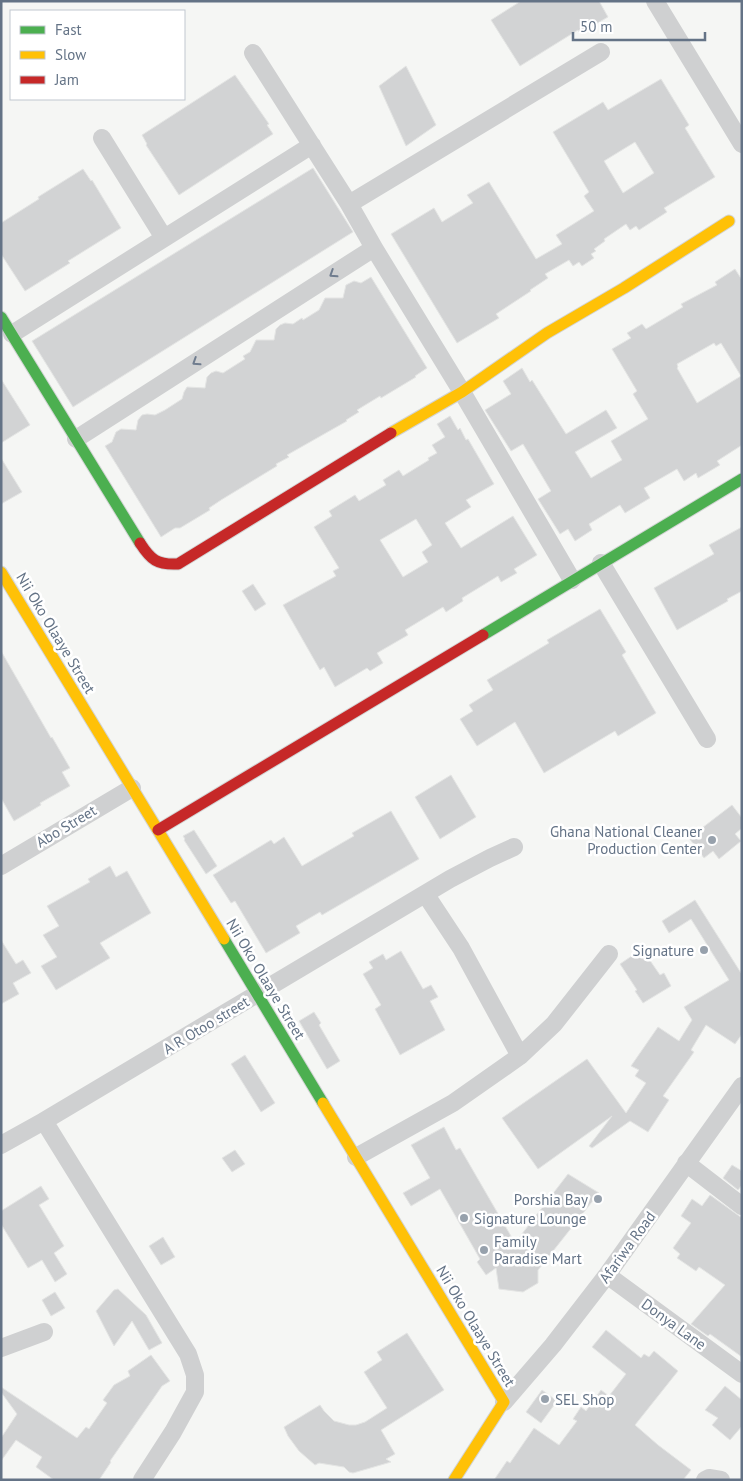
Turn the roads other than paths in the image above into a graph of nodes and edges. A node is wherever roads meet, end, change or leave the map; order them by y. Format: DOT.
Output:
graph roads {
  1 [pos="655,1"];
  2 [pos="601,52"];
  3 [pos="253,53"];
  4 [pos="102,138"];
  5 [pos="742,144"];
  6 [pos="312,145"];
  7 [pos="350,204"];
  8 [pos="729,221"];
  9 [pos="164,238"];
  10 [pos="374,248"];
  11 [pos="1,317"];
  12 [pos="12,334"];
  13 [pos="462,392"];
  14 [pos="76,439"];
  15 [pos="742,478"];
  16 [pos="601,563"];
  17 [pos="1,572"];
  18 [pos="572,580"];
  19 [pos="707,739"];
  20 [pos="132,788"];
  21 [pos="158,830"];
  22 [pos="514,847"];
  23 [pos="1,866"];
  24 [pos="426,895"];
  25 [pos="609,954"];
  26 [pos="257,994"];
  27 [pos="520,1056"];
  28 [pos="742,1086"];
  29 [pos="44,1121"];
  30 [pos="1,1144"];
  31 [pos="356,1157"];
  32 [pos="686,1163"];
  33 [pos="742,1206"];
  34 [pos="607,1275"];
  35 [pos="44,1332"];
  36 [pos="1,1348"];
  37 [pos="742,1374"];
  38 [pos="504,1402"];
  39 [pos="142,1480"];
  40 [pos="454,1480"];
  41 [pos="705,1480"];
  42 [pos="722,1480"];
  1 -- 5 [label="street"];
  2 -- 7 [label="street"];
  3 -- 6 [label="street"];
  4 -- 9 [label="street"];
  6 -- 7 [label="street"];
  6 -- 9 [label="street"];
  7 -- 10 [label="street"];
  8 -- 13 [label="street"];
  9 -- 12 [label="street"];
  10 -- 13 [label="street"];
  10 -- 14 [label="street, one-way"];
  11 -- 12 [label="street"];
  12 -- 14 [label="street"];
  13 -- 14 [label="street"];
  13 -- 18 [label="street"];
  15 -- 16 [label="street"];
  16 -- 18 [label="street"];
  16 -- 19 [label="street"];
  17 -- 20 [label="street, Nii Oko Olaaye Street"];
  18 -- 21 [label="street"];
  20 -- 21 [label="street, Nii Oko Olaaye Street"];
  20 -- 23 [label="street, Abo Street"];
  21 -- 26 [label="street, Nii Oko Olaaye Street"];
  22 -- 24 [label="street, A R Otoo street"];
  24 -- 26 [label="street, A R Otoo street"];
  24 -- 27 [label="street"];
  25 -- 27 [label="street"];
  26 -- 29 [label="street, A R Otoo street"];
  26 -- 31 [label="street, Nii Oko Olaaye Street"];
  27 -- 31 [label="street"];
  28 -- 32 [label="street, Afariwa Road"];
  29 -- 30 [label="street, A R Otoo street"];
  29 -- 39 [label="street"];
  31 -- 38 [label="street, Nii Oko Olaaye Street"];
  32 -- 33 [label="street"];
  32 -- 34 [label="street, Afariwa Road"];
  34 -- 37 [label="street, Donya Lane"];
  34 -- 38 [label="street, Afariwa Road"];
  35 -- 36 [label="street"];
  38 -- 40 [label="street"];
  41 -- 42 [label="street"];
}
